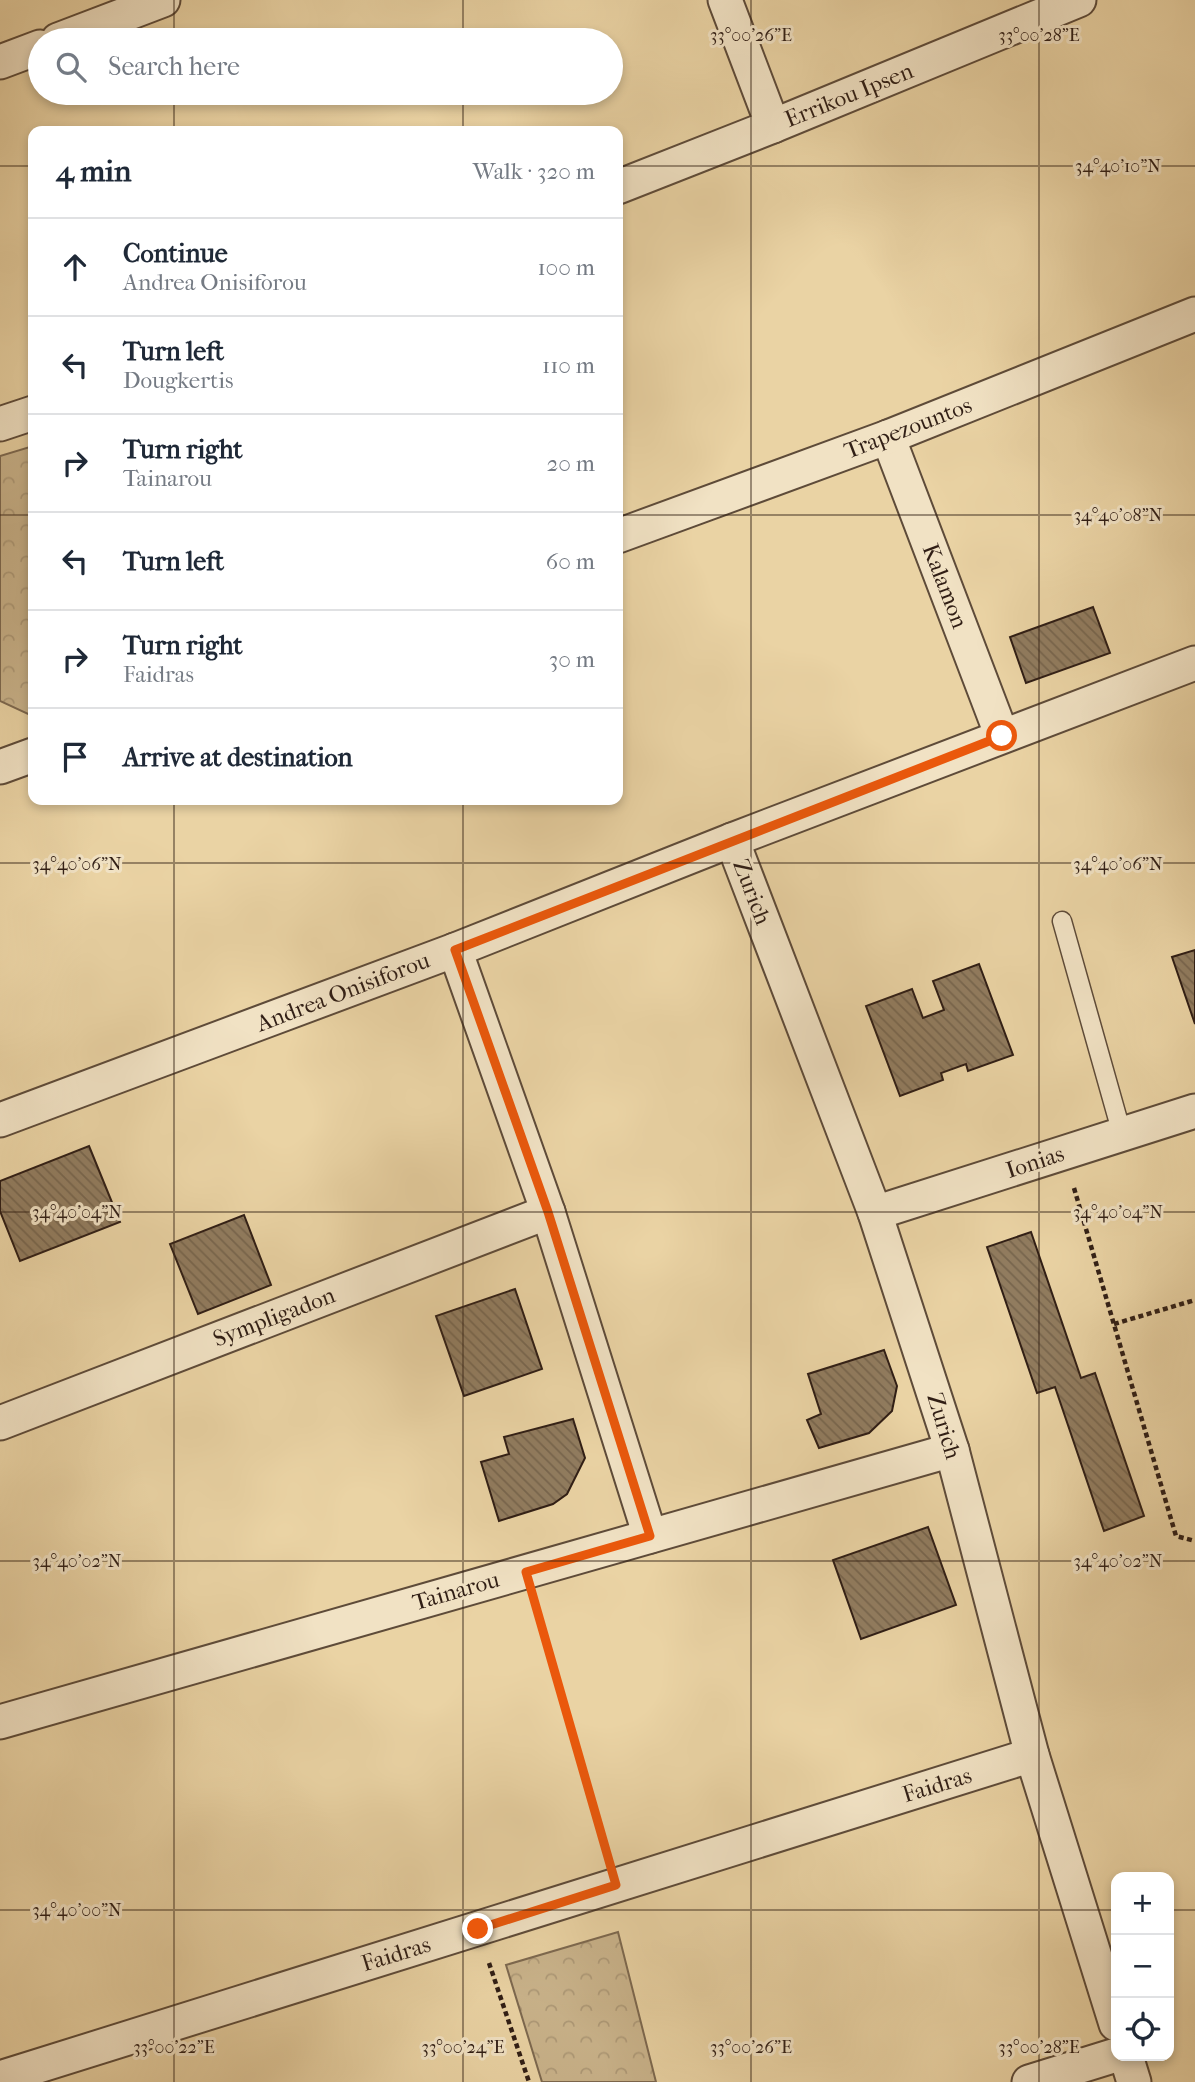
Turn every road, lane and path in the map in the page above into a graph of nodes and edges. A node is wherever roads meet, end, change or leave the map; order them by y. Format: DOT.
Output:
graph roads {
  1 [pos="163,0"];
  2 [pos="725,0"];
  3 [pos="1079,0"];
  4 [pos="90,28"];
  5 [pos="28,52"];
  6 [pos="0,62"];
  7 [pos="773,126"];
  8 [pos="623,185"];
  9 [pos="1195,314"];
  10 [pos="28,415"];
  11 [pos="0,424"];
  12 [pos="888,437"];
  13 [pos="623,534"];
  14 [pos="1195,663"];
  15 [pos="1002,736"];
  16 [pos="28,757"];
  17 [pos="0,767"];
  18 [pos="732,840"];
  19 [pos="1062,921"];
  20 [pos="455,950"];
  21 [pos="1195,1111"];
  22 [pos="0,1121"];
  23 [pos="1122,1134"];
  24 [pos="1064,1153"];
  25 [pos="548,1212"];
  26 [pos="875,1213"];
  27 [pos="1195,1300"];
  28 [pos="1114,1324"];
  29 [pos="0,1423"];
  30 [pos="952,1450"];
  31 [pos="650,1536"];
  32 [pos="1195,1541"];
  33 [pos="526,1572"];
  34 [pos="0,1722"];
  35 [pos="1032,1755"];
  36 [pos="616,1885"];
  37 [pos="478,1929"];
  38 [pos="1111,2008"];
  39 [pos="1111,2057"];
  40 [pos="1128,2061"];
  41 [pos="0,2078"];
  42 [pos="529,2082"];
  43 [pos="1029,2082"];
  44 [pos="1134,2082"];
  1 -- 4 [label="street"];
  2 -- 7 [label="street"];
  3 -- 7 [label="street, Errikou Ipsen"];
  5 -- 6 [label="street"];
  7 -- 8 [label="street, Errikou Ipsen"];
  9 -- 12 [label="street, Trapezountos"];
  10 -- 11 [label="street"];
  12 -- 13 [label="street, Trapezountos"];
  12 -- 15 [label="street, Kalamon"];
  14 -- 15 [label="street, Andrea Onisiforou"];
  15 -- 18 [label="street, Andrea Onisiforou"];
  16 -- 17 [label="street"];
  18 -- 20 [label="street, Andrea Onisiforou"];
  18 -- 26 [label="street, Zurich"];
  19 -- 23 [label="lane"];
  20 -- 22 [label="street, Andrea Onisiforou"];
  20 -- 25 [label="street"];
  21 -- 23 [label="street, Ionias"];
  23 -- 24 [label="street, Ionias"];
  24 -- 26 [label="street, Ionias"];
  24 -- 28 [label="path"];
  25 -- 29 [label="street, Sympligadon"];
  25 -- 31 [label="street"];
  26 -- 30 [label="street, Zurich"];
  27 -- 28 [label="path"];
  28 -- 32 [label="path"];
  30 -- 31 [label="street, Tainarou"];
  30 -- 35 [label="street, Zurich"];
  31 -- 33 [label="street, Tainarou"];
  33 -- 34 [label="street, Tainarou"];
  33 -- 36 [label="path"];
  35 -- 36 [label="street, Faidras"];
  35 -- 38 [label="street, Zurich"];
  36 -- 37 [label="street, Faidras"];
  37 -- 41 [label="street, Faidras"];
  37 -- 42 [label="path"];
  39 -- 43 [label="street"];
  40 -- 44 [label="street"];
}
